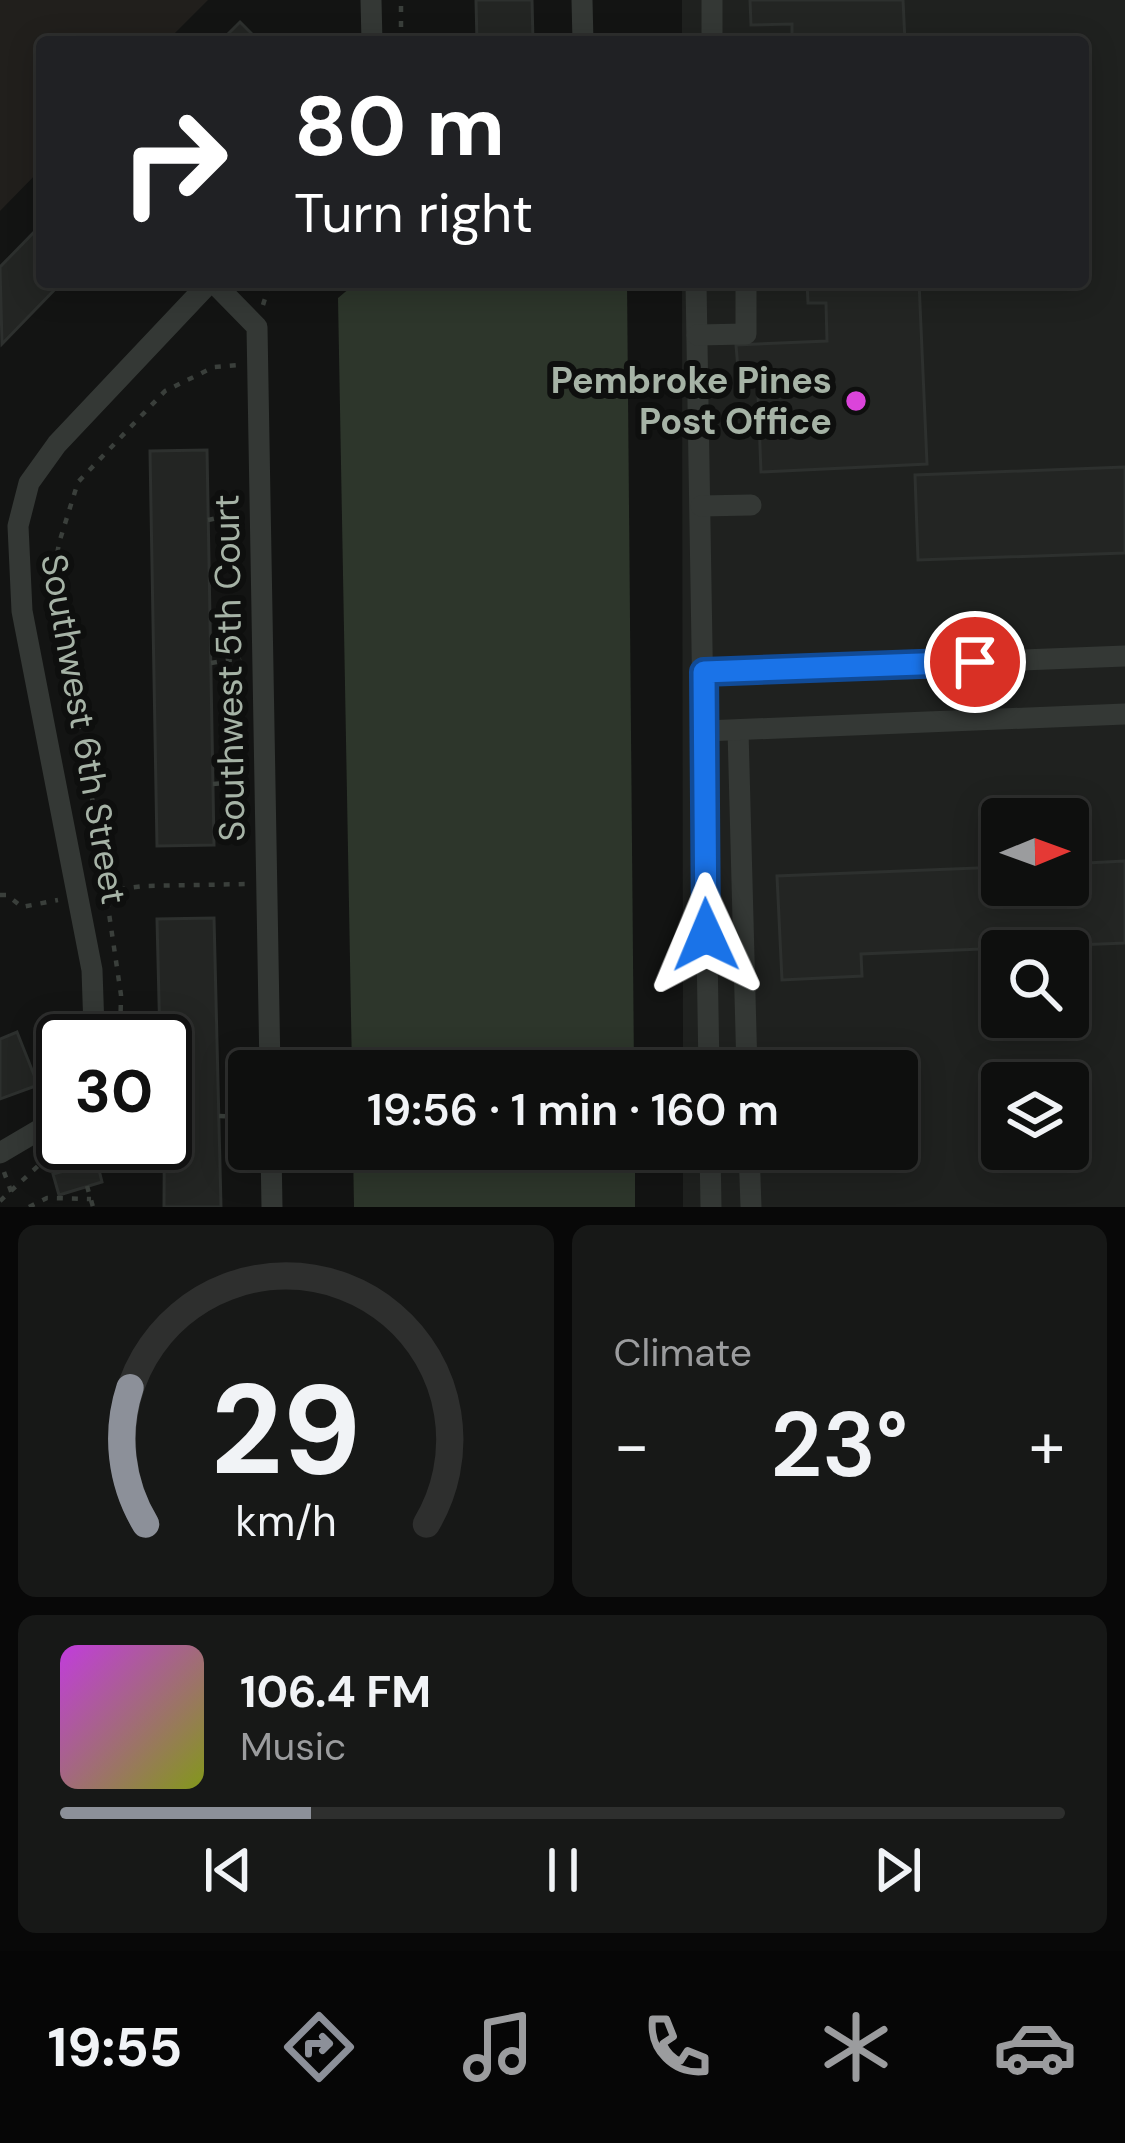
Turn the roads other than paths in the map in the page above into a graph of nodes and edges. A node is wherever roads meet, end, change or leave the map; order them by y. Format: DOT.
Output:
graph roads {
  1 [pos="371,0"];
  2 [pos="582,0"];
  3 [pos="712,0"];
  4 [pos="371,36"];
  5 [pos="583,36"];
  6 [pos="712,36"];
  7 [pos="205,288"];
  8 [pos="217,288"];
  9 [pos="695,288"];
  10 [pos="746,288"];
  11 [pos="697,335"];
  12 [pos="751,505"];
  13 [pos="701,506"];
  14 [pos="1125,656"];
  15 [pos="704,672"];
  16 [pos="1125,714"];
  17 [pos="738,730"];
  18 [pos="705,731"];
  19 [pos="739,842"];
  20 [pos="704,844"];
  21 [pos="91,1014"];
  22 [pos="270,1050"];
  23 [pos="709,1050"];
  24 [pos="746,1050"];
  25 [pos="36,1132"];
  26 [pos="0,1157"];
  27 [pos="271,1170"];
  28 [pos="710,1170"];
  29 [pos="750,1170"];
  30 [pos="272,1207"];
  31 [pos="711,1207"];
  32 [pos="752,1207"];
  1 -- 4 [label="street"];
  2 -- 5 [label="street"];
  3 -- 6 [label="street"];
  7 -- 21 [label="street, Southwest 6th Street"];
  8 -- 22 [label="street, Southwest 5th Court"];
  9 -- 11 [label="street"];
  10 -- 11 [label="street"];
  11 -- 13 [label="street"];
  12 -- 13 [label="street"];
  13 -- 15 [label="street"];
  14 -- 15 [label="street"];
  15 -- 18 [label="street"];
  16 -- 17 [label="street"];
  17 -- 18 [label="street"];
  17 -- 19 [label="street"];
  18 -- 20 [label="street"];
  19 -- 20 [label="street"];
  19 -- 24 [label="street"];
  20 -- 23 [label="street"];
  25 -- 26 [label="street"];
  27 -- 30 [label="street"];
  28 -- 31 [label="street"];
  29 -- 32 [label="street"];
}
